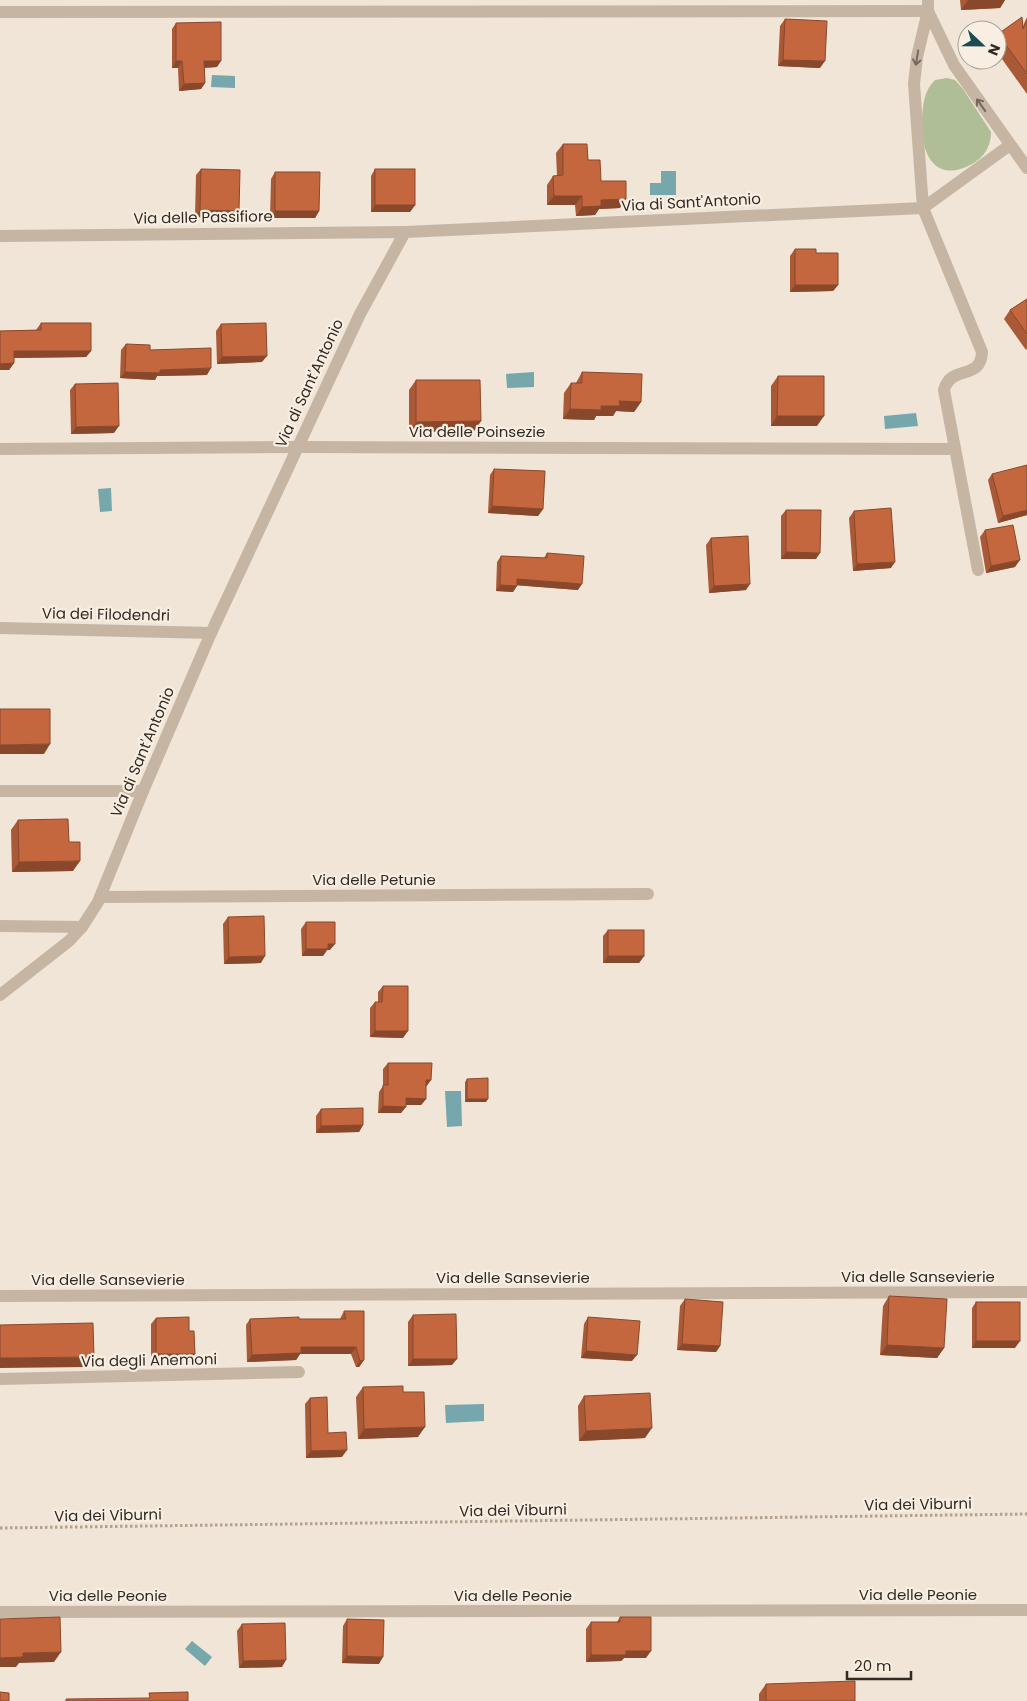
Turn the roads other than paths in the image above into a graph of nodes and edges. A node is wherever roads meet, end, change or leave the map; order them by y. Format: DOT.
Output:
graph roads {
  1 [pos="928,5"];
  2 [pos="0,12"];
  3 [pos="1010,145"];
  4 [pos="1027,168"];
  5 [pos="924,208"];
  6 [pos="405,232"];
  7 [pos="0,236"];
  8 [pos="297,447"];
  9 [pos="0,449"];
  10 [pos="955,449"];
  11 [pos="978,570"];
  12 [pos="0,628"];
  13 [pos="211,633"];
  14 [pos="0,791"];
  15 [pos="143,791"];
  16 [pos="648,894"];
  17 [pos="100,897"];
  18 [pos="0,926"];
  19 [pos="82,927"];
  20 [pos="0,995"];
  21 [pos="1027,1292"];
  22 [pos="0,1296"];
  23 [pos="299,1372"];
  24 [pos="0,1379"];
  25 [pos="1027,1610"];
  26 [pos="0,1612"];
  1 -- 2 [label="street"];
  3 -- 1 [label="street, one-way"];
  1 -- 5 [label="street, one-way"];
  3 -- 4 [label="street"];
  3 -- 5 [label="street"];
  5 -- 6 [label="street, Via di Sant'Antonio"];
  5 -- 10 [label="street"];
  6 -- 7 [label="street, Via delle Passifiore"];
  6 -- 8 [label="street, Via di Sant'Antonio"];
  8 -- 9 [label="street, Via delle Poinsezie"];
  8 -- 10 [label="street, Via delle Poinsezie"];
  8 -- 13 [label="street, Via di Sant'Antonio"];
  10 -- 11 [label="street"];
  12 -- 13 [label="street, Via dei Filodendri"];
  13 -- 15 [label="street, Via di Sant'Antonio"];
  14 -- 15 [label="street"];
  15 -- 17 [label="street, Via di Sant'Antonio"];
  16 -- 17 [label="street, Via delle Petunie"];
  17 -- 19 [label="street, Via di Sant'Antonio"];
  18 -- 19 [label="street"];
  19 -- 20 [label="street, Via di Sant'Antonio"];
  21 -- 22 [label="street, Via delle Sansevierie"];
  23 -- 24 [label="street, Via degli Anemoni"];
  25 -- 26 [label="street, Via delle Peonie"];
}
